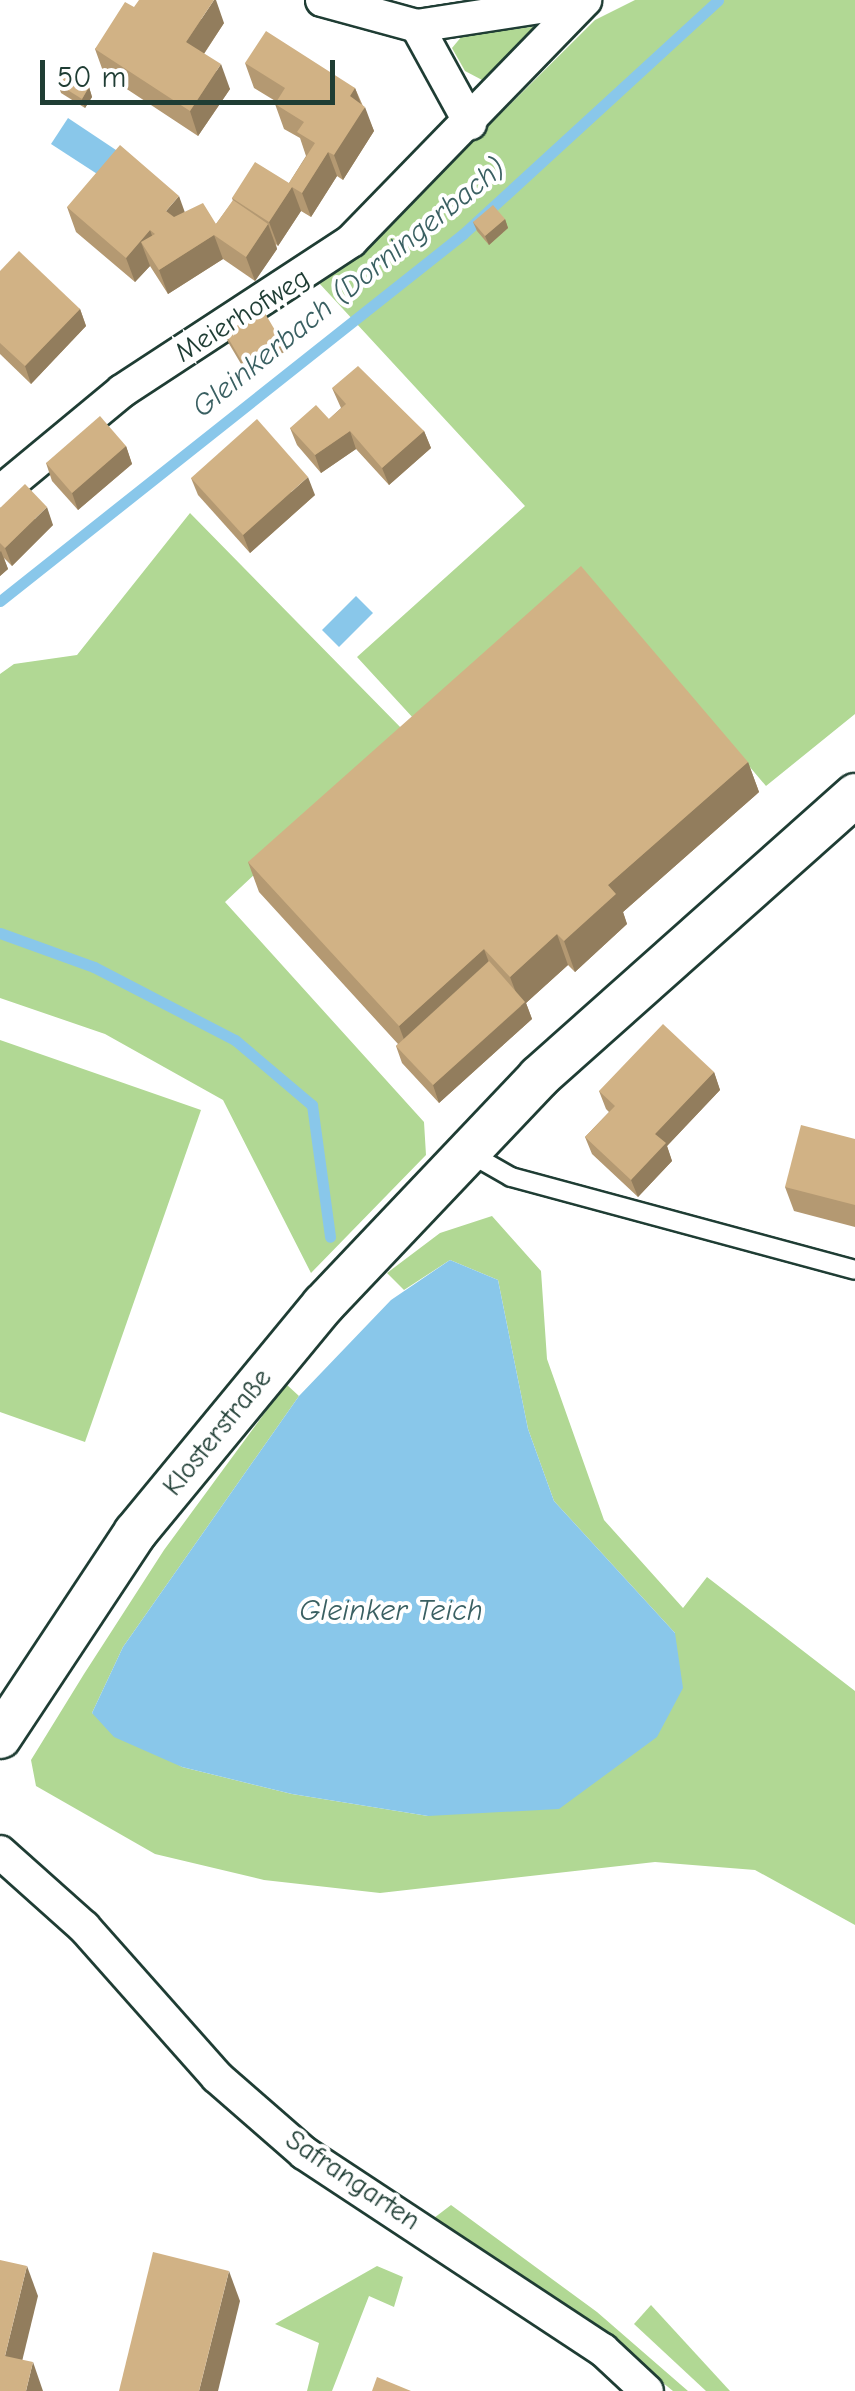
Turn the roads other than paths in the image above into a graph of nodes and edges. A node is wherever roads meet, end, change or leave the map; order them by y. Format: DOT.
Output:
graph roads {
  1 [pos="322,0"];
  2 [pos="585,0"];
  3 [pos="417,26"];
  4 [pos="470,123"];
  5 [pos="0,492"];
  6 [pos="855,796"];
  7 [pos="466,1151"];
  8 [pos="855,1270"];
  9 [pos="0,1738"];
  10 [pos="0,1852"];
  11 [pos="647,2391"];
  1 -- 3 [label="street"];
  2 -- 3 [label="street"];
  2 -- 4 [label="street, Meierhofweg"];
  3 -- 4 [label="street"];
  4 -- 5 [label="street, Meierhofweg"];
  6 -- 7 [label="street, Klosterstraße"];
  7 -- 8 [label="lane"];
  7 -- 9 [label="street, Klosterstraße"];
  10 -- 11 [label="street, Safrangarten"];
}
